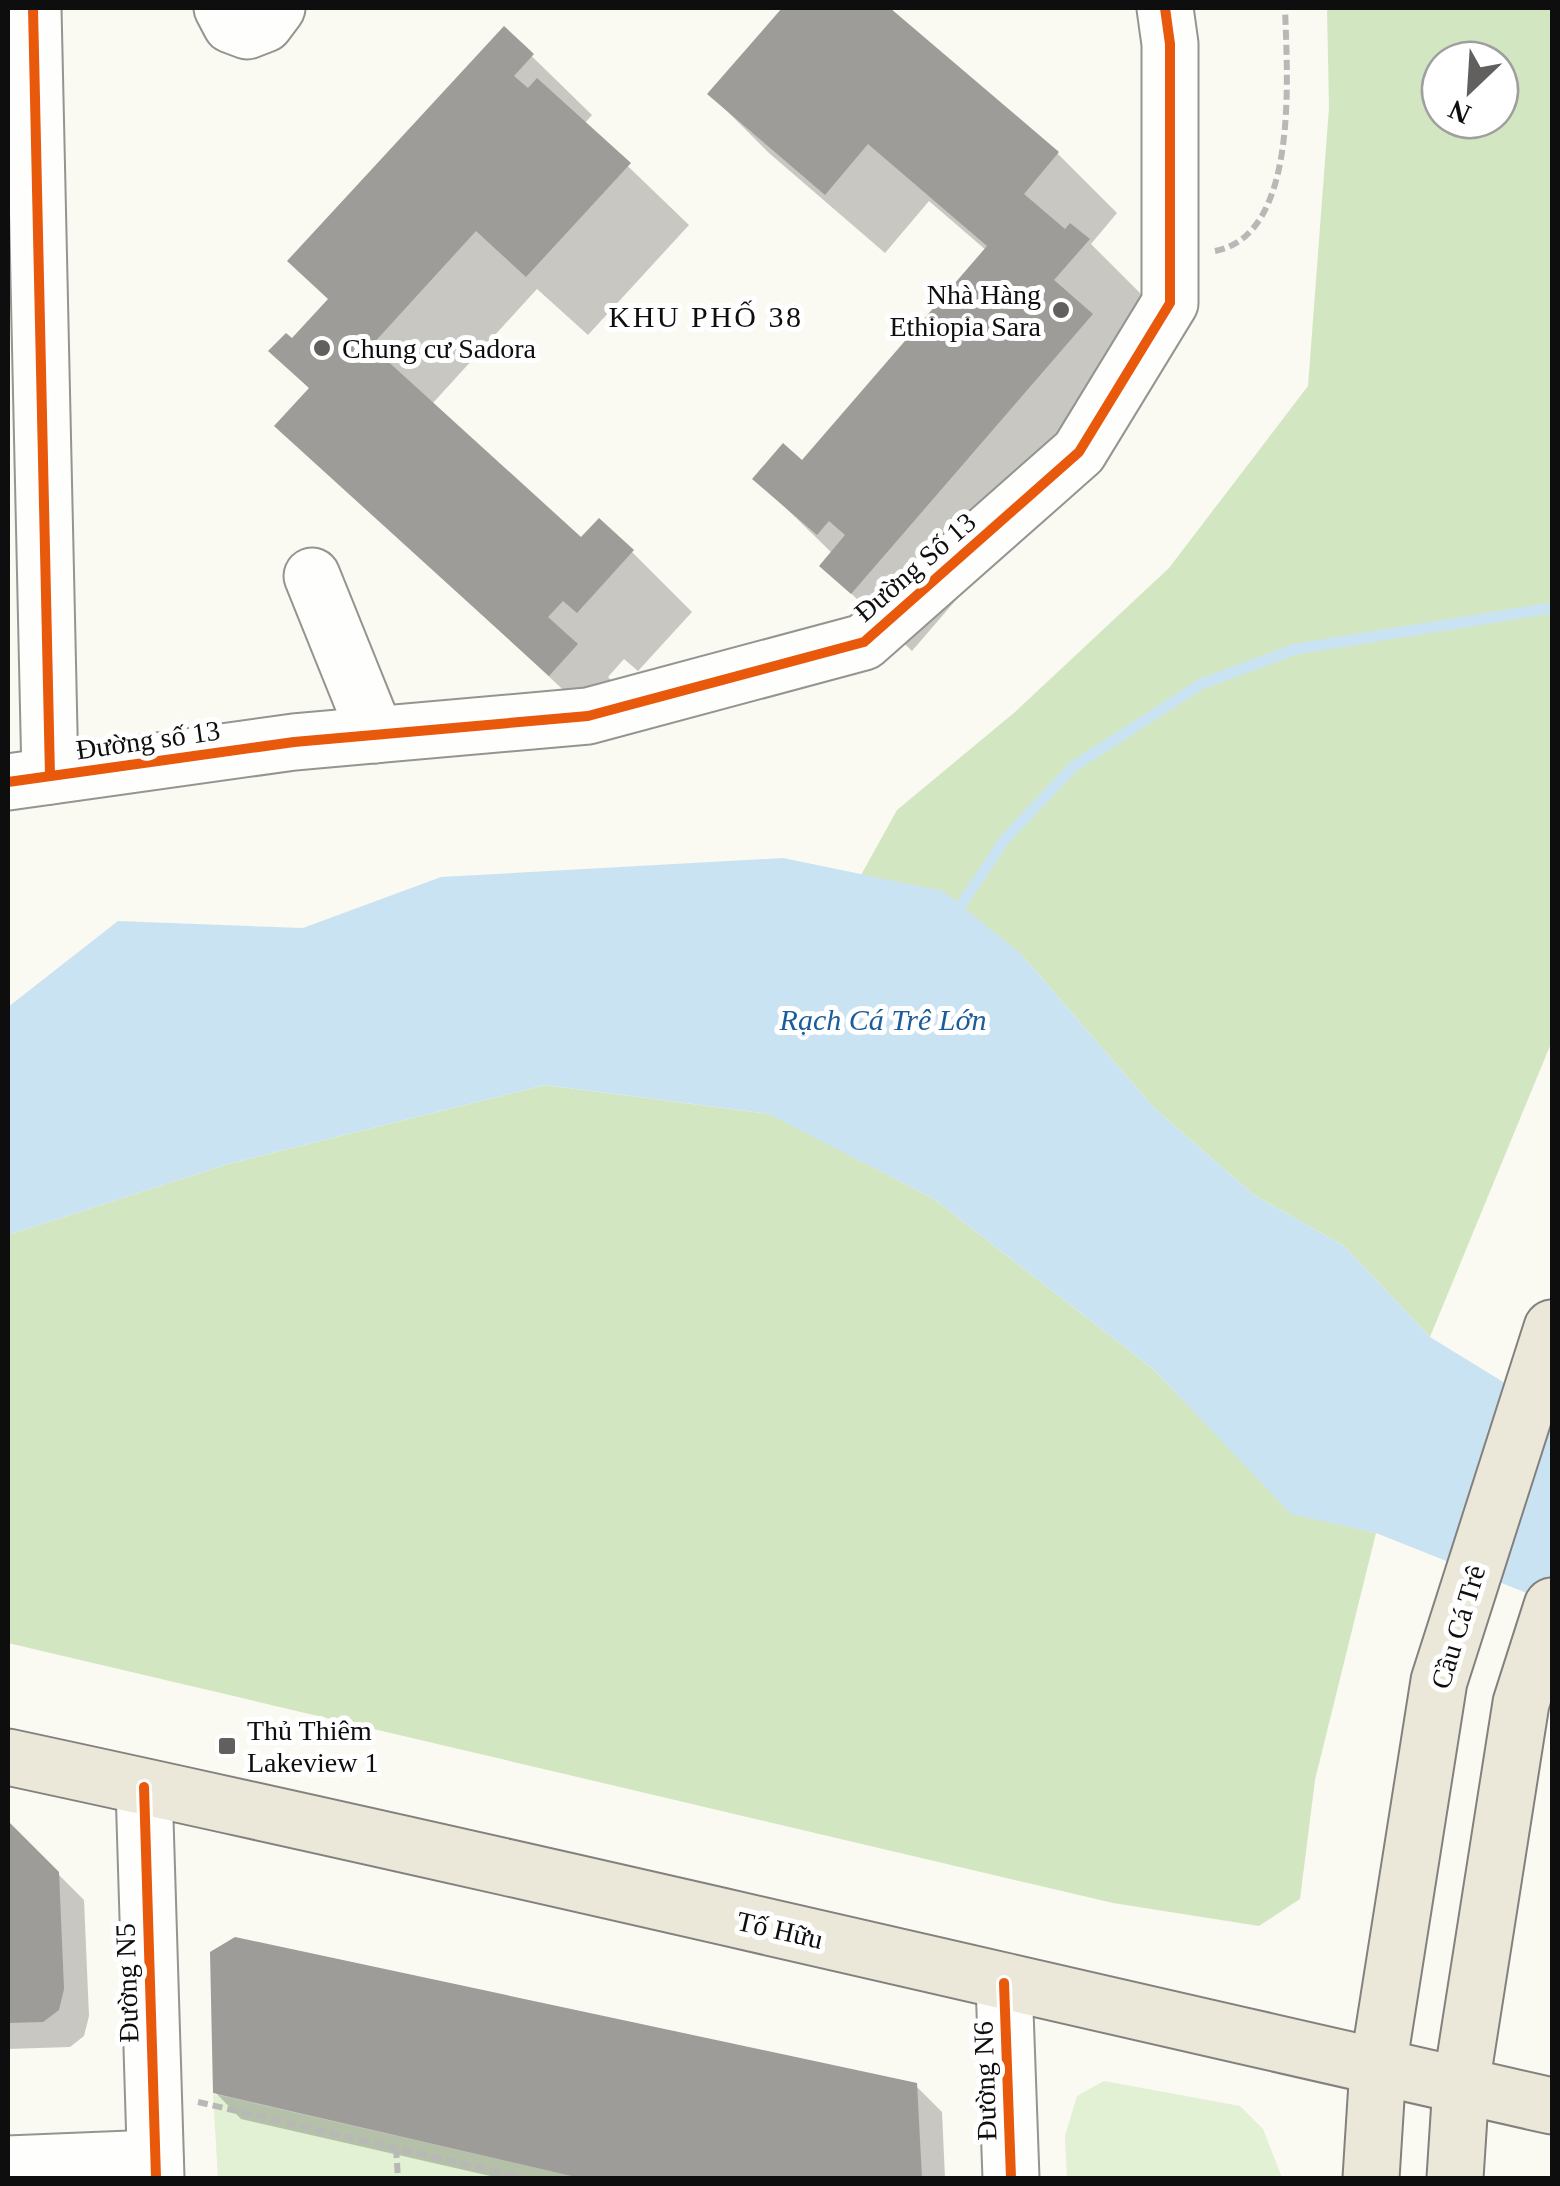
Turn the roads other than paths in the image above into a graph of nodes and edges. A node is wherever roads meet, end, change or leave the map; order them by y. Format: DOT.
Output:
graph roads {
  1 [pos="33,8"];
  2 [pos="222,8"];
  3 [pos="277,8"];
  4 [pos="1165,8"];
  5 [pos="312,576"];
  6 [pos="376,735"];
  7 [pos="294,742"];
  8 [pos="29,779"];
  9 [pos="1552,1328"];
  10 [pos="1552,1606"];
  11 [pos="8,1758"];
  12 [pos="144,1787"];
  13 [pos="1004,1983"];
  14 [pos="1378,2067"];
  15 [pos="1461,2085"];
  16 [pos="1552,2106"];
  17 [pos="8,2164"];
  18 [pos="156,2168"];
  19 [pos="1011,2178"];
  20 [pos="1371,2178"];
  21 [pos="1455,2178"];
  1 -- 8 [label="street"];
  2 -- 3 [label="street"];
  4 -- 6 [label="street, Đường Số 13"];
  5 -- 6 [label="street"];
  6 -- 7 [label="street, Đường Số 13"];
  7 -- 8 [label="street, Đường số 13"];
  9 -- 14 [label="main road, Cầu Cá Trê"];
  10 -- 15 [label="main road"];
  11 -- 12 [label="main road, Tố Hữu"];
  12 -- 13 [label="main road, Tố Hữu"];
  12 -- 18 [label="street, Đường N5"];
  13 -- 14 [label="main road, Tố Hữu"];
  13 -- 19 [label="street, Đường N6"];
  14 -- 15 [label="main road, Tố Hữu"];
  14 -- 20 [label="main road, Cầu Cá Trê"];
  15 -- 16 [label="main road, Tố Hữu"];
  15 -- 21 [label="main road"];
  17 -- 18 [label="street"];
}
